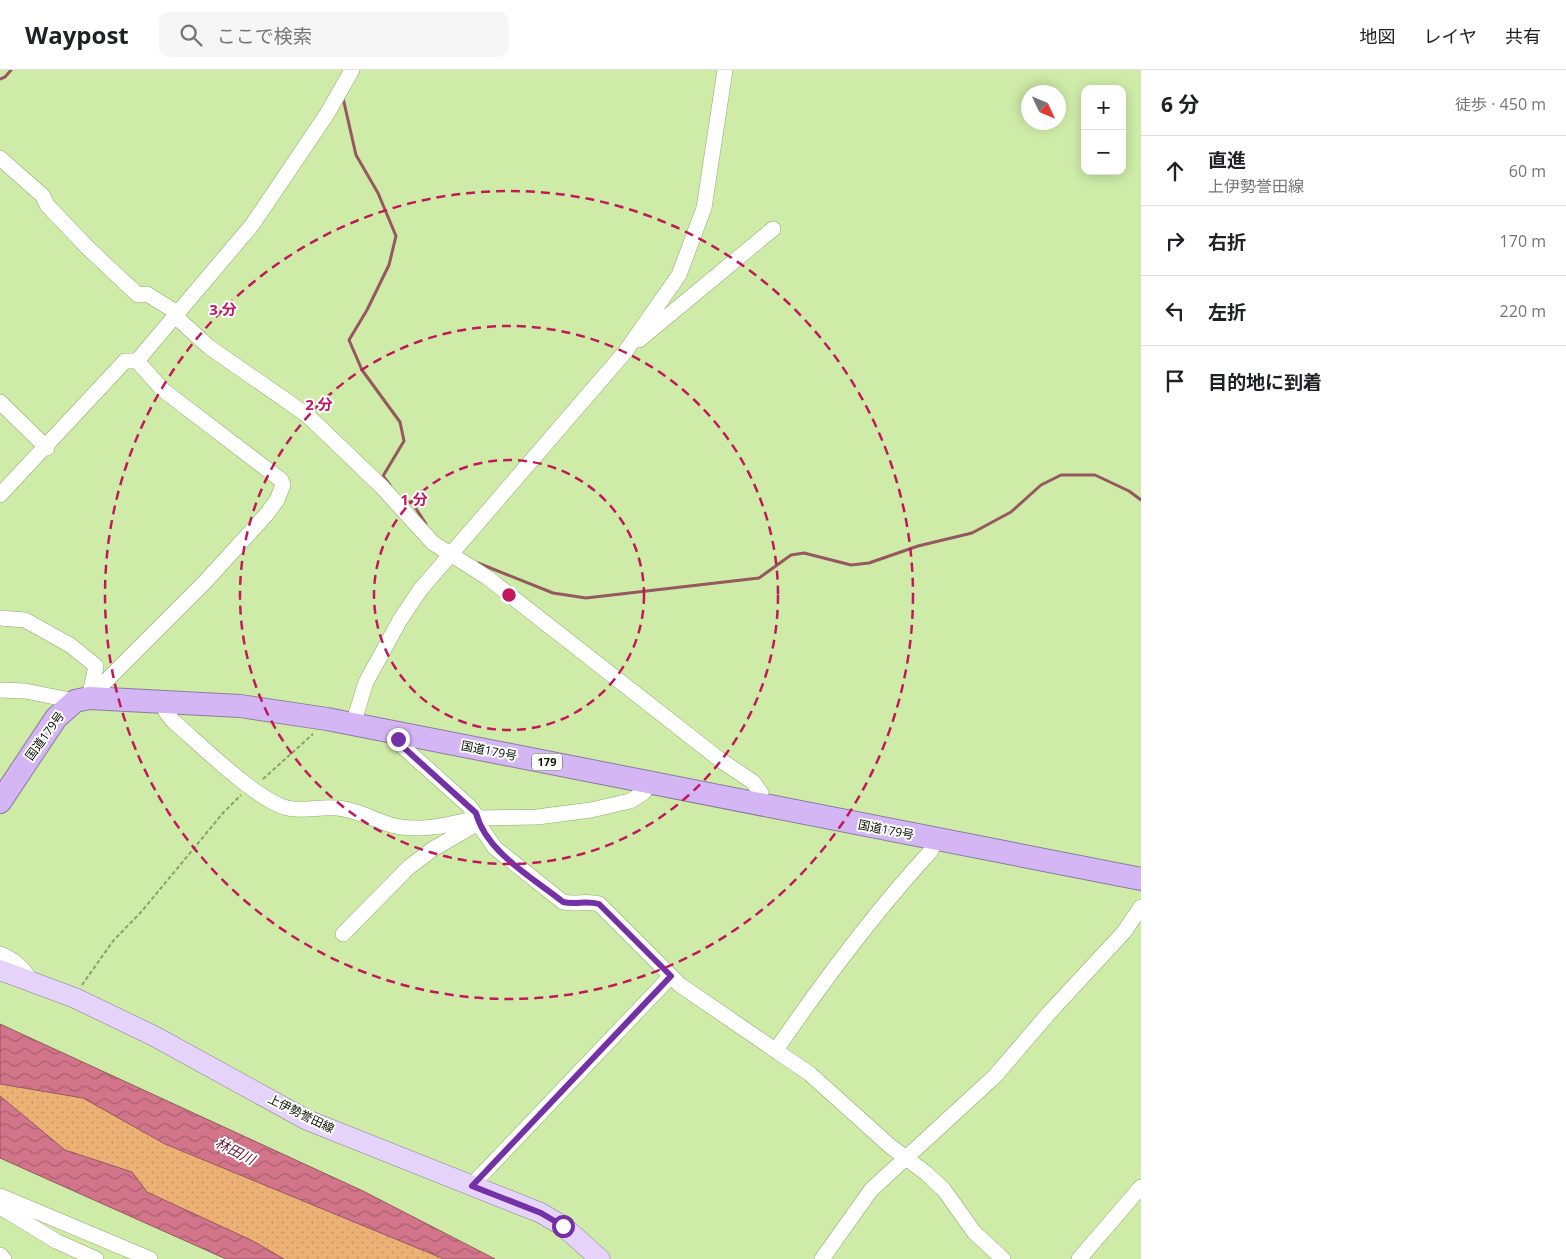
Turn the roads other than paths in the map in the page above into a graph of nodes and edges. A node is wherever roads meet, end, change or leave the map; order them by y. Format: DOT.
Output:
graph roads {
  1 [pos="352,70"];
  2 [pos="725,70"];
  3 [pos="0,158"];
  4 [pos="773,229"];
  5 [pos="679,275"];
  6 [pos="699,290"];
  7 [pos="175,314"];
  8 [pos="625,352"];
  9 [pos="137,361"];
  10 [pos="0,402"];
  11 [pos="47,448"];
  12 [pos="0,496"];
  13 [pos="452,551"];
  14 [pos="0,618"];
  15 [pos="0,690"];
  16 [pos="82,700"];
  17 [pos="164,701"];
  18 [pos="353,724"];
  19 [pos="397,733"];
  20 [pos="650,783"];
  21 [pos="0,802"];
  22 [pos="759,805"];
  23 [pos="478,821"];
  24 [pos="937,839"];
  25 [pos="1141,879"];
  26 [pos="1141,907"];
  27 [pos="343,934"];
  28 [pos="0,954"];
  29 [pos="0,970"];
  30 [pos="671,976"];
  31 [pos="31,982"];
  32 [pos="776,1050"];
  33 [pos="906,1158"];
  34 [pos="472,1186"];
  35 [pos="1141,1187"];
  36 [pos="0,1196"];
  37 [pos="0,1207"];
  38 [pos="0,1255"];
  39 [pos="590,1255"];
  40 [pos="4,1259"];
  41 [pos="96,1259"];
  42 [pos="150,1259"];
  43 [pos="822,1259"];
  44 [pos="1003,1259"];
  45 [pos="1079,1259"];
  1 -- 7 [label="street"];
  2 -- 5 [label="street"];
  3 -- 7 [label="street"];
  4 -- 6 [label="street"];
  5 -- 6 [label="street"];
  5 -- 8 [label="street"];
  6 -- 8 [label="street"];
  7 -- 9 [label="street"];
  7 -- 13 [label="street"];
  8 -- 13 [label="street"];
  9 -- 11 [label="street"];
  9 -- 16 [label="street"];
  10 -- 11 [label="street"];
  11 -- 12 [label="street"];
  13 -- 18 [label="street"];
  13 -- 22 [label="street"];
  14 -- 16 [label="street"];
  15 -- 16 [label="street"];
  16 -- 17 [label="highway, 国道179号 / 179"];
  16 -- 21 [label="highway, 国道179号"];
  17 -- 18 [label="highway, 国道179号 / 179"];
  17 -- 23 [label="street"];
  18 -- 19 [label="highway, 国道179号 / 179"];
  19 -- 20 [label="highway, 国道179号 / 179"];
  19 -- 23 [label="street"];
  20 -- 22 [label="highway, 国道179号 / 179"];
  20 -- 23 [label="street"];
  22 -- 24 [label="highway, 国道179号 / 179"];
  23 -- 27 [label="street"];
  23 -- 30 [label="street"];
  24 -- 25 [label="highway, 国道179号 / 179"];
  24 -- 32 [label="street"];
  26 -- 33 [label="street"];
  28 -- 31 [label="street"];
  29 -- 31 [label="main road, 上伊勢誉田線"];
  30 -- 32 [label="street"];
  30 -- 34 [label="street"];
  31 -- 34 [label="main road, 上伊勢誉田線"];
  32 -- 33 [label="street"];
  33 -- 43 [label="street"];
  33 -- 44 [label="street"];
  34 -- 39 [label="main road, 上伊勢誉田線"];
  35 -- 45 [label="street"];
  36 -- 42 [label="street"];
  37 -- 41 [label="street"];
  38 -- 40 [label="street"];
}
